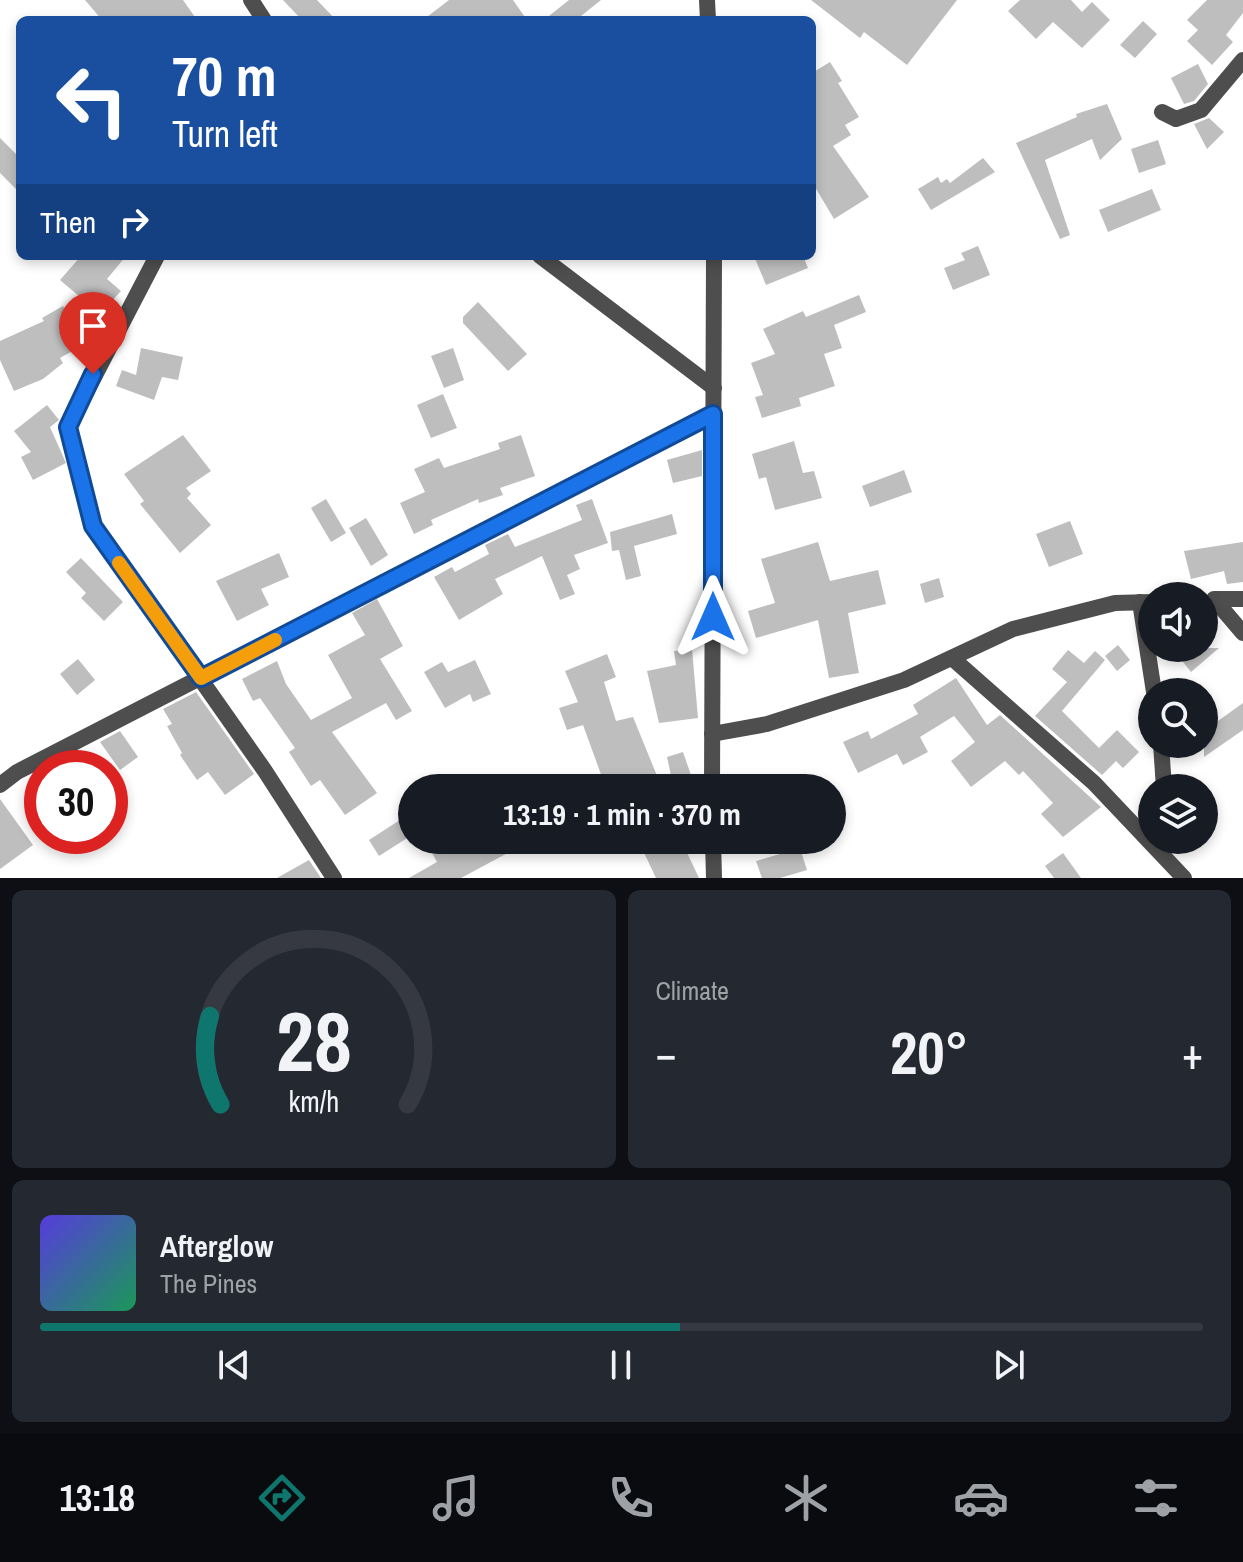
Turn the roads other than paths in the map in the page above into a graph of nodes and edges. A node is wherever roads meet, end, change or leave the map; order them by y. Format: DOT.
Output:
graph roads {
  1 [pos="1243,60"];
  2 [pos="1162,112"];
  3 [pos="155,260"];
  4 [pos="545,260"];
  5 [pos="714,260"];
  6 [pos="714,388"];
  7 [pos="713,414"];
  8 [pos="1218,599"];
  9 [pos="1243,599"];
  10 [pos="1138,602"];
  11 [pos="1218,608"];
  12 [pos="1243,633"];
  13 [pos="952,658"];
  14 [pos="201,678"];
  15 [pos="712,734"];
  16 [pos="712,774"];
  17 [pos="0,785"];
  18 [pos="1138,825"];
  19 [pos="713,854"];
  20 [pos="1166,854"];
  21 [pos="334,878"];
  22 [pos="714,878"];
  23 [pos="1184,878"];
  1 -- 2 [label="street"];
  3 -- 14 [label="street"];
  4 -- 6 [label="street"];
  5 -- 6 [label="street"];
  6 -- 7 [label="street"];
  7 -- 14 [label="street"];
  7 -- 15 [label="street"];
  8 -- 9 [label="street"];
  10 -- 13 [label="street"];
  11 -- 12 [label="street"];
  13 -- 15 [label="street"];
  13 -- 18 [label="street"];
  14 -- 17 [label="street"];
  14 -- 21 [label="street"];
  15 -- 16 [label="street"];
  19 -- 22 [label="street"];
  20 -- 23 [label="street"];
}
